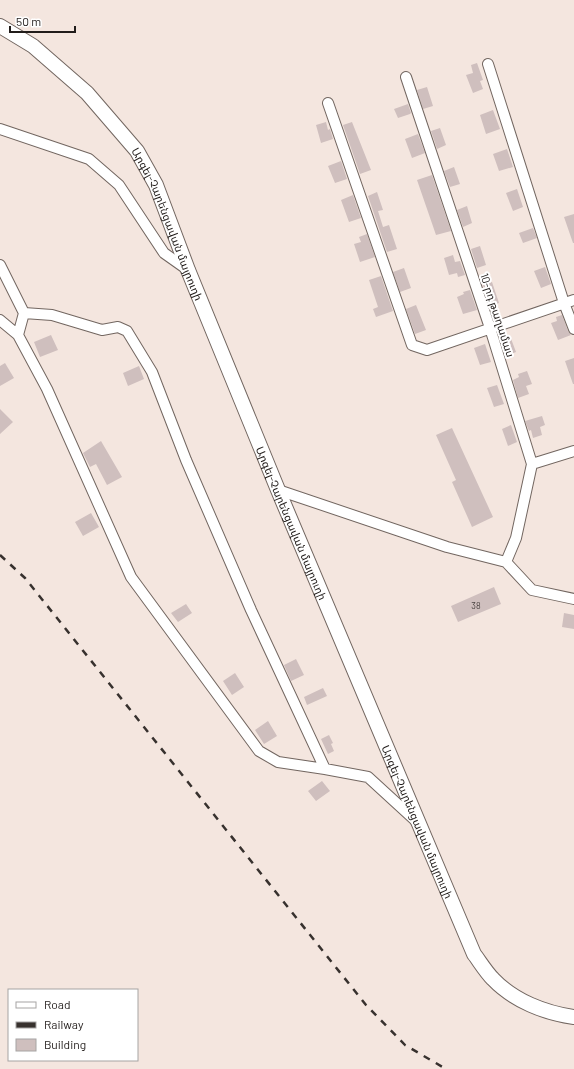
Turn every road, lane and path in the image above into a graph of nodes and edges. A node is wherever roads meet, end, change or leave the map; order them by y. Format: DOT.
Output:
graph roads {
  1 [pos="0,26"];
  2 [pos="488,64"];
  3 [pos="406,77"];
  4 [pos="328,103"];
  5 [pos="0,129"];
  6 [pos="0,265"];
  7 [pos="188,270"];
  8 [pos="569,302"];
  9 [pos="24,313"];
  10 [pos="0,320"];
  11 [pos="490,328"];
  12 [pos="574,329"];
  13 [pos="18,335"];
  14 [pos="574,451"];
  15 [pos="532,464"];
  16 [pos="278,490"];
  17 [pos="506,562"];
  18 [pos="574,599"];
  19 [pos="325,769"];
  20 [pos="419,824"];
  21 [pos="574,1017"];
  1 -- 7 [label="main road, Արգել-Չարենցավան մայրուղի"];
  2 -- 8 [label="street"];
  3 -- 11 [label="street, 10-րդ թաղամաս"];
  4 -- 11 [label="street"];
  5 -- 7 [label="street"];
  6 -- 9 [label="street"];
  7 -- 16 [label="main road, Արգել-Չարենցավան մայրուղի"];
  8 -- 11 [label="street"];
  8 -- 12 [label="street"];
  9 -- 13 [label="street"];
  9 -- 19 [label="street"];
  10 -- 13 [label="street"];
  11 -- 15 [label="street, 10-րդ թաղամաս"];
  13 -- 19 [label="street"];
  14 -- 15 [label="street"];
  15 -- 17 [label="street, 10-րդ թաղամաս"];
  16 -- 17 [label="street"];
  16 -- 20 [label="main road, Արգել-Չարենցավան մայրուղի"];
  17 -- 18 [label="street"];
  19 -- 20 [label="street"];
  20 -- 21 [label="main road, Արգել-Չարենցավան մայրուղի"];
}
